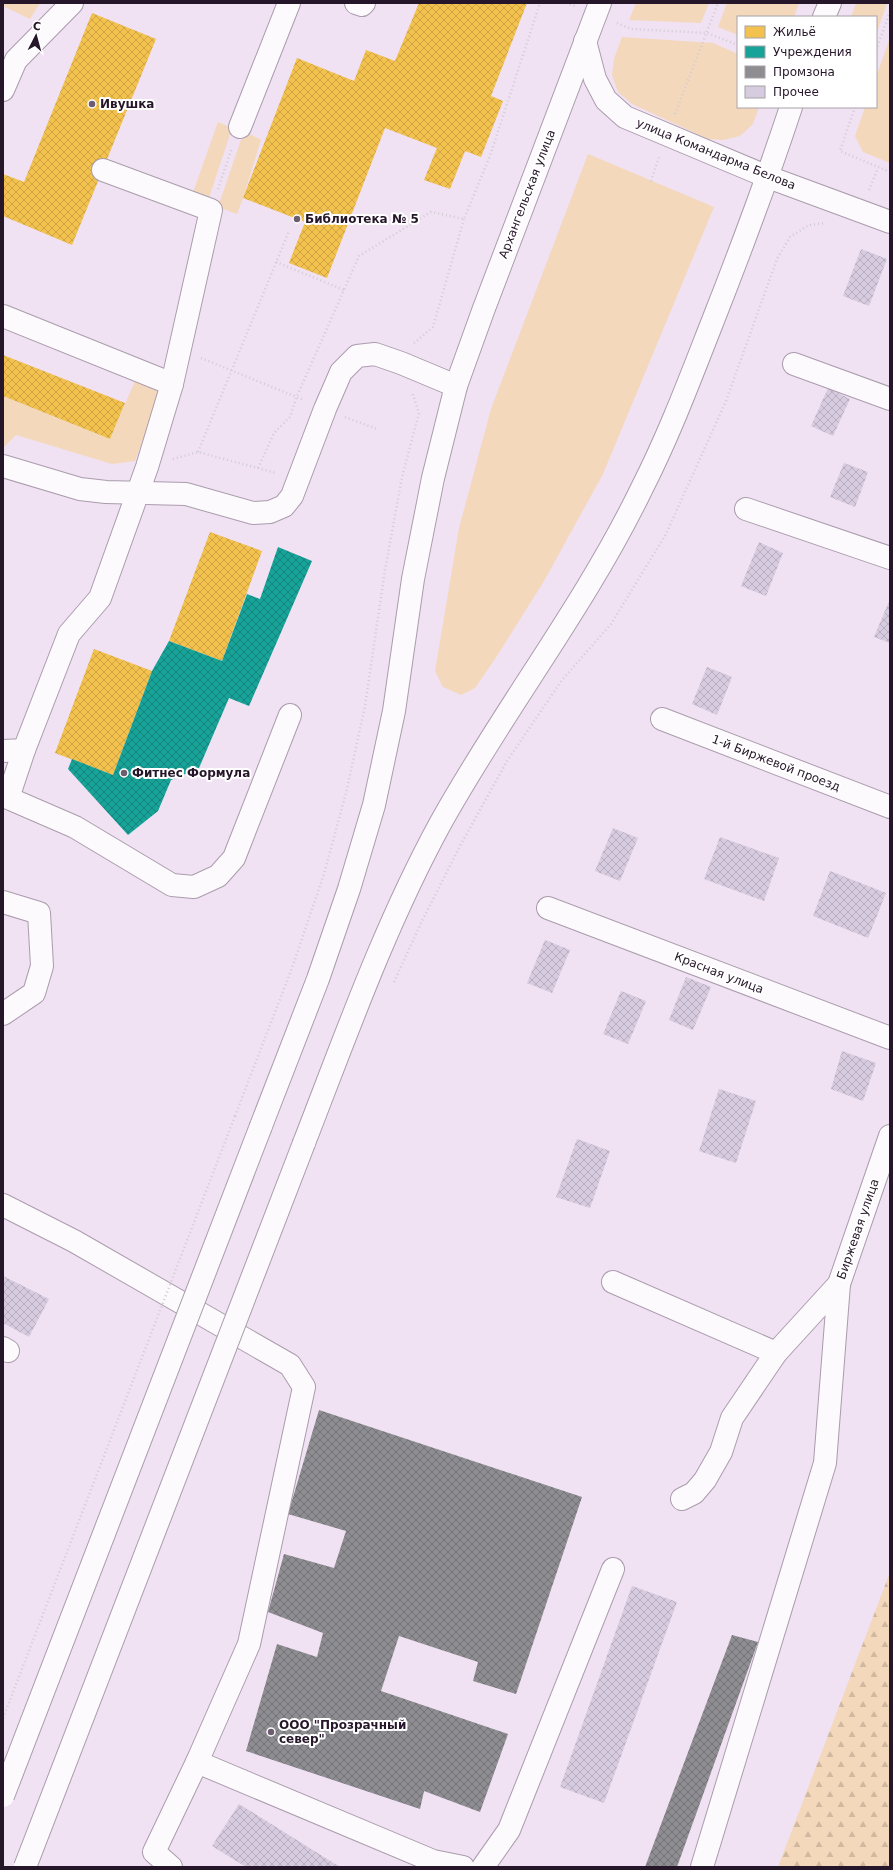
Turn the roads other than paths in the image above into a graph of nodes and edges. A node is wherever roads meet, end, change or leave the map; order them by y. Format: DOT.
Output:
graph roads {
  1 [pos="72,3"];
  2 [pos="289,3"];
  3 [pos="356,3"];
  4 [pos="364,3"];
  5 [pos="830,3"];
  6 [pos="598,9"];
  7 [pos="824,16"];
  8 [pos="585,41"];
  9 [pos="3,90"];
  10 [pos="792,108"];
  11 [pos="240,128"];
  12 [pos="103,170"];
  13 [pos="768,177"];
  14 [pos="890,222"];
  15 [pos="3,316"];
  16 [pos="794,364"];
  17 [pos="172,384"];
  18 [pos="456,386"];
  19 [pos="890,398"];
  20 [pos="3,466"];
  21 [pos="138,493"];
  22 [pos="746,509"];
  23 [pos="890,558"];
  24 [pos="290,715"];
  25 [pos="662,719"];
  26 [pos="13,750"];
  27 [pos="890,807"];
  28 [pos="3,902"];
  29 [pos="548,908"];
  30 [pos="3,1014"];
  31 [pos="890,1038"];
  32 [pos="890,1136"];
  33 [pos="3,1205"];
  34 [pos="613,1282"];
  35 [pos="839,1284"];
  36 [pos="776,1353"];
  37 [pos="682,1499"];
  38 [pos="613,1568"];
  39 [pos="197,1762"];
  40 [pos="3,1796"];
  41 [pos="431,1864"];
  42 [pos="25,1867"];
  43 [pos="170,1867"];
  44 [pos="463,1867"];
  45 [pos="483,1867"];
  46 [pos="702,1867"];
  1 -- 9 [label="main road"];
  2 -- 11 [label="main road"];
  3 -- 4 [label="main road"];
  5 -- 7 [label="main road"];
  6 -- 8 [label="main road, Архангельская улица"];
  8 -- 13 [label="main road, улица Командарма Белова"];
  8 -- 18 [label="main road, Архангельская улица"];
  10 -- 13 [label="main road"];
  12 -- 17 [label="main road"];
  13 -- 14 [label="main road, улица Командарма Белова"];
  13 -- 42 [label="main road, bridge"];
  15 -- 17 [label="main road"];
  16 -- 19 [label="main road"];
  17 -- 21 [label="main road"];
  18 -- 21 [label="main road"];
  18 -- 40 [label="main road, Архангельская улица, bridge"];
  20 -- 21 [label="main road"];
  21 -- 26 [label="main road"];
  22 -- 23 [label="main road"];
  24 -- 26 [label="main road"];
  25 -- 27 [label="main road, 1-й Биржевой проезд"];
  28 -- 30 [label="main road"];
  29 -- 31 [label="main road, Красная улица"];
  32 -- 35 [label="main road, Биржевая улица"];
  33 -- 39 [label="main road"];
  34 -- 36 [label="main road"];
  35 -- 36 [label="main road, Биржевая улица"];
  35 -- 46 [label="main road"];
  36 -- 37 [label="main road, Биржевая улица"];
  38 -- 45 [label="main road"];
  39 -- 41 [label="main road"];
  39 -- 43 [label="main road"];
  41 -- 44 [label="main road"];
}
